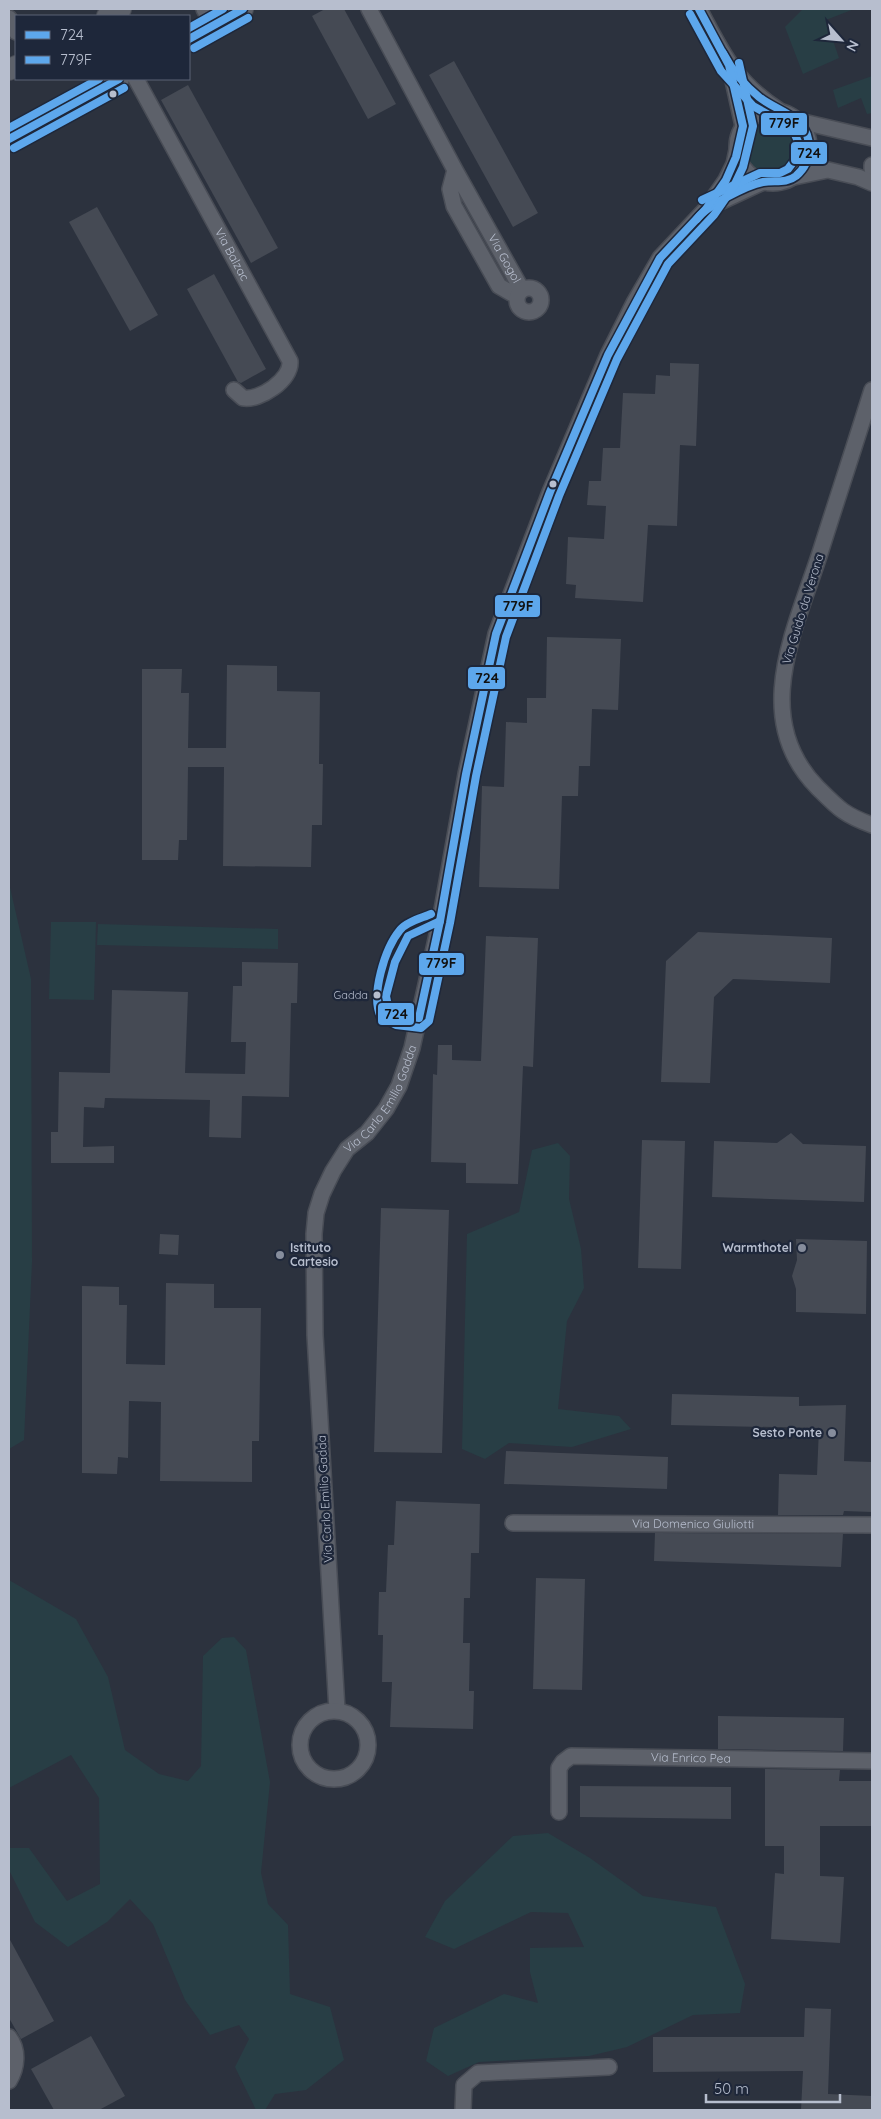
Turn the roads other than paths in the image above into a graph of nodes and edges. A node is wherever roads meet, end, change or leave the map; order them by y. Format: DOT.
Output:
graph roads {
  1 [pos="121,9"];
  2 [pos="243,9"];
  3 [pos="370,9"];
  4 [pos="699,9"];
  5 [pos="109,15"];
  6 [pos="209,17"];
  7 [pos="9,18"];
  8 [pos="15,30"];
  9 [pos="190,38"];
  10 [pos="729,65"];
  11 [pos="117,80"];
  12 [pos="137,80"];
  13 [pos="780,111"];
  14 [pos="799,121"];
  15 [pos="743,126"];
  16 [pos="872,138"];
  17 [pos="9,139"];
  18 [pos="738,145"];
  19 [pos="794,177"];
  20 [pos="763,182"];
  21 [pos="872,183"];
  22 [pos="706,209"];
  23 [pos="522,290"];
  24 [pos="234,390"];
  25 [pos="872,390"];
  26 [pos="850,817"];
  27 [pos="872,825"];
  28 [pos="872,834"];
  29 [pos="513,1523"];
  30 [pos="872,1525"];
  31 [pos="337,1710"];
  32 [pos="872,1761"];
  33 [pos="559,1812"];
  34 [pos="9,2037"];
  35 [pos="609,2067"];
  36 [pos="9,2081"];
  37 [pos="463,2110"];
  1 -- 5 [label="street"];
  2 -- 6 [label="street"];
  3 -- 23 [label="street, Via Gogol"];
  4 -- 10 [label="street"];
  6 -- 9 [label="street"];
  7 -- 8 [label="street"];
  10 -- 13 [label="street"];
  10 -- 15 [label="street"];
  11 -- 17 [label="street"];
  12 -- 24 [label="street, Via Balzac"];
  13 -- 14 [label="street"];
  13 -- 15 [label="street"];
  14 -- 16 [label="street"];
  14 -- 19 [label="street"];
  15 -- 18 [label="street"];
  18 -- 20 [label="street"];
  18 -- 22 [label="street, Via Carlo Emilio Gadda"];
  19 -- 20 [label="street"];
  19 -- 21 [label="street"];
  20 -- 22 [label="street, Via Carlo Emilio Gadda"];
  22 -- 31 [label="street, Via Carlo Emilio Gadda"];
  25 -- 26 [label="street, Via Guido da Verona"];
  26 -- 27 [label="street, Via Guido da Verona"];
  26 -- 28 [label="street"];
  29 -- 30 [label="street, Via Domenico Giuliotti"];
  31 -- 31 [label="street"];
  32 -- 33 [label="street, Via Enrico Pea"];
  34 -- 36 [label="street"];
  35 -- 37 [label="street"];
}
